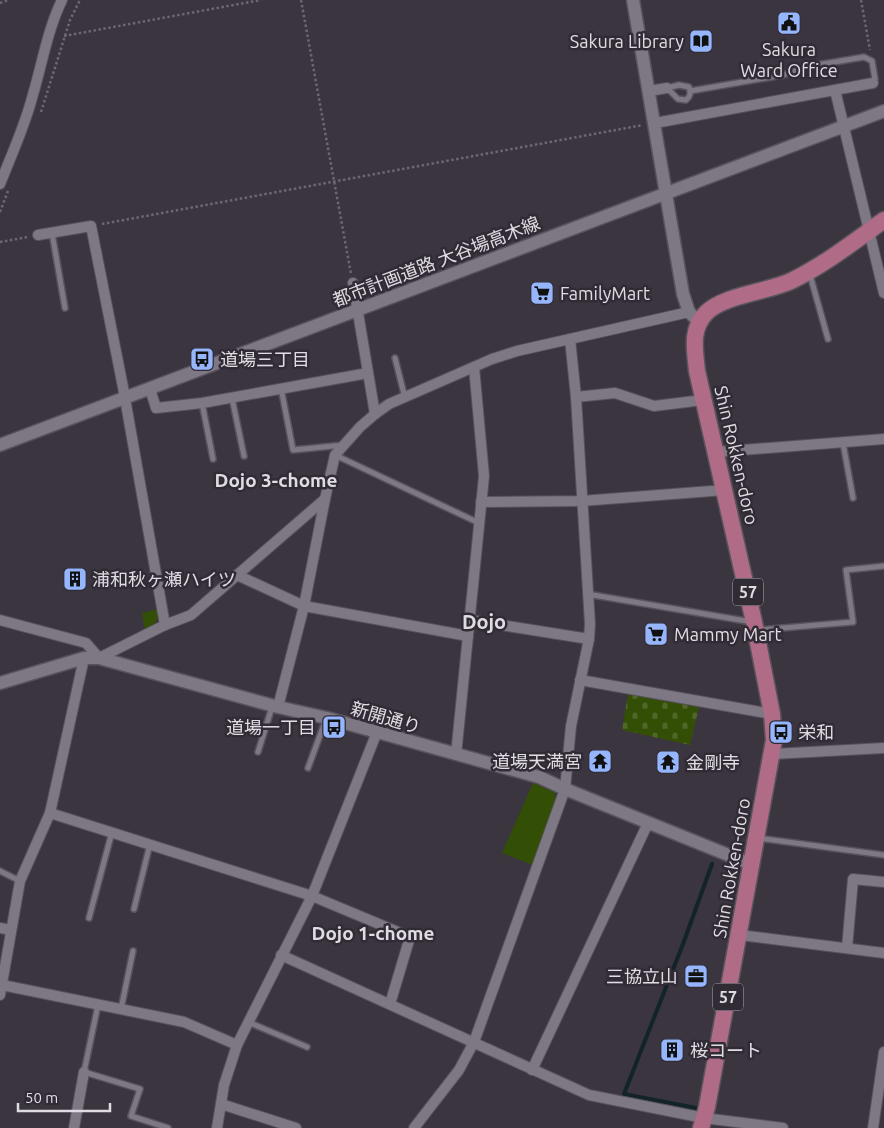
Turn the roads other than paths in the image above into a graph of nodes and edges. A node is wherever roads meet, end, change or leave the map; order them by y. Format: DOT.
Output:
graph roads {
  1 [pos="62,0"];
  2 [pos="633,0"];
  3 [pos="873,83"];
  4 [pos="667,88"];
  5 [pos="835,90"];
  6 [pos="650,91"];
  7 [pos="690,91"];
  8 [pos="884,110"];
  9 [pos="655,123"];
  10 [pos="842,126"];
  11 [pos="0,184"];
  12 [pos="667,194"];
  13 [pos="884,220"];
  14 [pos="870,230"];
  15 [pos="52,233"];
  16 [pos="38,235"];
  17 [pos="808,270"];
  18 [pos="353,283"];
  19 [pos="884,293"];
  20 [pos="65,308"];
  21 [pos="357,308"];
  22 [pos="694,317"];
  23 [pos="570,339"];
  24 [pos="828,339"];
  25 [pos="395,358"];
  26 [pos="474,367"];
  27 [pos="368,372"];
  28 [pos="281,388"];
  29 [pos="150,389"];
  30 [pos="232,397"];
  31 [pos="576,397"];
  32 [pos="404,398"];
  33 [pos="125,399"];
  34 [pos="704,400"];
  35 [pos="202,403"];
  36 [pos="375,414"];
  37 [pos="884,439"];
  38 [pos="843,443"];
  39 [pos="0,444"];
  40 [pos="343,445"];
  41 [pos="716,452"];
  42 [pos="335,455"];
  43 [pos="244,456"];
  44 [pos="213,459"];
  45 [pos="726,490"];
  46 [pos="853,498"];
  47 [pos="325,499"];
  48 [pos="581,501"];
  49 [pos="481,502"];
  50 [pos="479,523"];
  51 [pos="884,566"];
  52 [pos="238,576"];
  53 [pos="587,594"];
  54 [pos="304,606"];
  55 [pos="0,620"];
  56 [pos="470,620"];
  57 [pos="166,625"];
  58 [pos="755,626"];
  59 [pos="468,636"];
  60 [pos="590,639"];
  61 [pos="84,658"];
  62 [pos="99,658"];
  63 [pos="580,680"];
  64 [pos="0,683"];
  65 [pos="275,706"];
  66 [pos="772,714"];
  67 [pos="326,718"];
  68 [pos="377,732"];
  69 [pos="884,748"];
  70 [pos="258,752"];
  71 [pos="456,754"];
  72 [pos="773,754"];
  73 [pos="308,768"];
  74 [pos="565,789"];
  75 [pos="50,813"];
  76 [pos="648,823"];
  77 [pos="112,832"];
  78 [pos="757,838"];
  79 [pos="150,844"];
  80 [pos="884,855"];
  81 [pos="752,865"];
  82 [pos="0,871"];
  83 [pos="20,881"];
  84 [pos="884,882"];
  85 [pos="312,896"];
  86 [pos="134,909"];
  87 [pos="89,918"];
  88 [pos="0,928"];
  89 [pos="11,930"];
  90 [pos="740,935"];
  91 [pos="848,948"];
  92 [pos="133,950"];
  93 [pos="884,953"];
  94 [pos="281,955"];
  95 [pos="1,990"];
  96 [pos="390,1004"];
  97 [pos="98,1005"];
  98 [pos="120,1009"];
  99 [pos="248,1022"];
  100 [pos="474,1042"];
  101 [pos="236,1045"];
  102 [pos="308,1047"];
  103 [pos="884,1052"];
  104 [pos="532,1070"];
  105 [pos="84,1072"];
  106 [pos="221,1104"];
  107 [pos="703,1123"];
  108 [pos="74,1128"];
  109 [pos="168,1128"];
  110 [pos="217,1128"];
  111 [pos="296,1128"];
  112 [pos="414,1128"];
  113 [pos="783,1128"];
  114 [pos="874,1128"];
  1 -- 11 [label="street"];
  2 -- 6 [label="street"];
  3 -- 5 [label="street"];
  3 -- 7 [label="lane"];
  4 -- 6 [label="street"];
  4 -- 7 [label="lane"];
  4 -- 7 [label="lane"];
  5 -- 9 [label="street"];
  5 -- 10 [label="street"];
  6 -- 9 [label="street"];
  8 -- 10 [label="street, 都市計画道路 大谷場高木線"];
  9 -- 12 [label="street"];
  10 -- 12 [label="street, 都市計画道路 大谷場高木線"];
  10 -- 14 [label="street"];
  12 -- 21 [label="street, 都市計画道路 大谷場高木線"];
  12 -- 22 [label="street"];
  13 -- 14 [label="main road"];
  14 -- 17 [label="main road"];
  14 -- 19 [label="street"];
  15 -- 16 [label="street"];
  15 -- 20 [label="lane"];
  15 -- 33 [label="street"];
  17 -- 22 [label="main road"];
  17 -- 24 [label="lane"];
  18 -- 21 [label="street"];
  21 -- 27 [label="street"];
  21 -- 29 [label="street, 都市計画道路 大谷場高木線"];
  22 -- 23 [label="street"];
  22 -- 34 [label="main road, Shin Rokken-doro / 57"];
  23 -- 26 [label="street"];
  23 -- 31 [label="street"];
  25 -- 32 [label="lane"];
  26 -- 32 [label="street"];
  26 -- 49 [label="street"];
  27 -- 28 [label="street"];
  27 -- 36 [label="street"];
  28 -- 30 [label="street"];
  28 -- 40 [label="lane"];
  29 -- 33 [label="street, 都市計画道路 大谷場高木線"];
  29 -- 35 [label="street"];
  30 -- 35 [label="street"];
  30 -- 43 [label="lane"];
  31 -- 34 [label="street"];
  31 -- 48 [label="street"];
  32 -- 36 [label="street"];
  33 -- 39 [label="street, 都市計画道路 大谷場高木線"];
  33 -- 57 [label="street"];
  34 -- 41 [label="main road, Shin Rokken-doro / 57"];
  35 -- 44 [label="lane"];
  36 -- 40 [label="street"];
  37 -- 38 [label="street"];
  38 -- 41 [label="street"];
  38 -- 46 [label="lane"];
  40 -- 42 [label="street"];
  41 -- 45 [label="main road, Shin Rokken-doro / 57"];
  42 -- 47 [label="street"];
  42 -- 50 [label="lane"];
  45 -- 48 [label="street"];
  45 -- 58 [label="main road, Shin Rokken-doro / 57"];
  47 -- 52 [label="street"];
  47 -- 54 [label="street"];
  48 -- 49 [label="street"];
  48 -- 53 [label="street"];
  49 -- 50 [label="street"];
  50 -- 56 [label="street"];
  51 -- 58 [label="lane"];
  52 -- 54 [label="street"];
  52 -- 57 [label="street"];
  53 -- 58 [label="lane"];
  53 -- 60 [label="street"];
  54 -- 59 [label="street"];
  54 -- 65 [label="street"];
  55 -- 62 [label="street"];
  56 -- 59 [label="street"];
  56 -- 60 [label="street"];
  57 -- 62 [label="street"];
  58 -- 66 [label="main road, Shin Rokken-doro / 57"];
  59 -- 71 [label="street"];
  60 -- 63 [label="street"];
  61 -- 62 [label="street, 新開通り"];
  61 -- 64 [label="street, 新開通り"];
  61 -- 75 [label="street"];
  62 -- 65 [label="street, 新開通り"];
  63 -- 66 [label="street"];
  63 -- 74 [label="street"];
  65 -- 67 [label="street, 新開通り"];
  65 -- 70 [label="lane"];
  66 -- 72 [label="main road, Shin Rokken-doro / 57"];
  67 -- 68 [label="street, 新開通り"];
  67 -- 73 [label="lane"];
  68 -- 71 [label="street, 新開通り"];
  68 -- 85 [label="street"];
  69 -- 72 [label="street"];
  71 -- 74 [label="street, 新開通り"];
  72 -- 78 [label="main road, Shin Rokken-doro / 57"];
  74 -- 76 [label="street, 新開通り"];
  74 -- 100 [label="street"];
  75 -- 77 [label="street"];
  75 -- 83 [label="street"];
  76 -- 81 [label="street, 新開通り"];
  76 -- 104 [label="street"];
  77 -- 79 [label="street"];
  77 -- 87 [label="lane"];
  78 -- 80 [label="lane"];
  78 -- 81 [label="main road, Shin Rokken-doro / 57"];
  79 -- 85 [label="street"];
  79 -- 86 [label="lane"];
  81 -- 90 [label="main road, Shin Rokken-doro / 57"];
  82 -- 83 [label="lane"];
  83 -- 89 [label="street"];
  84 -- 91 [label="street"];
  85 -- 94 [label="street"];
  85 -- 96 [label="street"];
  88 -- 89 [label="street"];
  89 -- 95 [label="street"];
  90 -- 91 [label="street"];
  90 -- 107 [label="main road, Shin Rokken-doro / 57"];
  91 -- 93 [label="street"];
  92 -- 98 [label="lane"];
  94 -- 96 [label="street"];
  94 -- 99 [label="street"];
  95 -- 97 [label="street"];
  96 -- 100 [label="street"];
  97 -- 98 [label="street"];
  97 -- 105 [label="lane"];
  98 -- 101 [label="street"];
  99 -- 101 [label="street"];
  99 -- 102 [label="lane"];
  100 -- 104 [label="street"];
  100 -- 112 [label="street"];
  101 -- 106 [label="street"];
  103 -- 114 [label="street"];
  104 -- 107 [label="street"];
  105 -- 108 [label="street"];
  105 -- 109 [label="lane"];
  106 -- 110 [label="street"];
  106 -- 111 [label="street"];
  107 -- 113 [label="street"];
}
